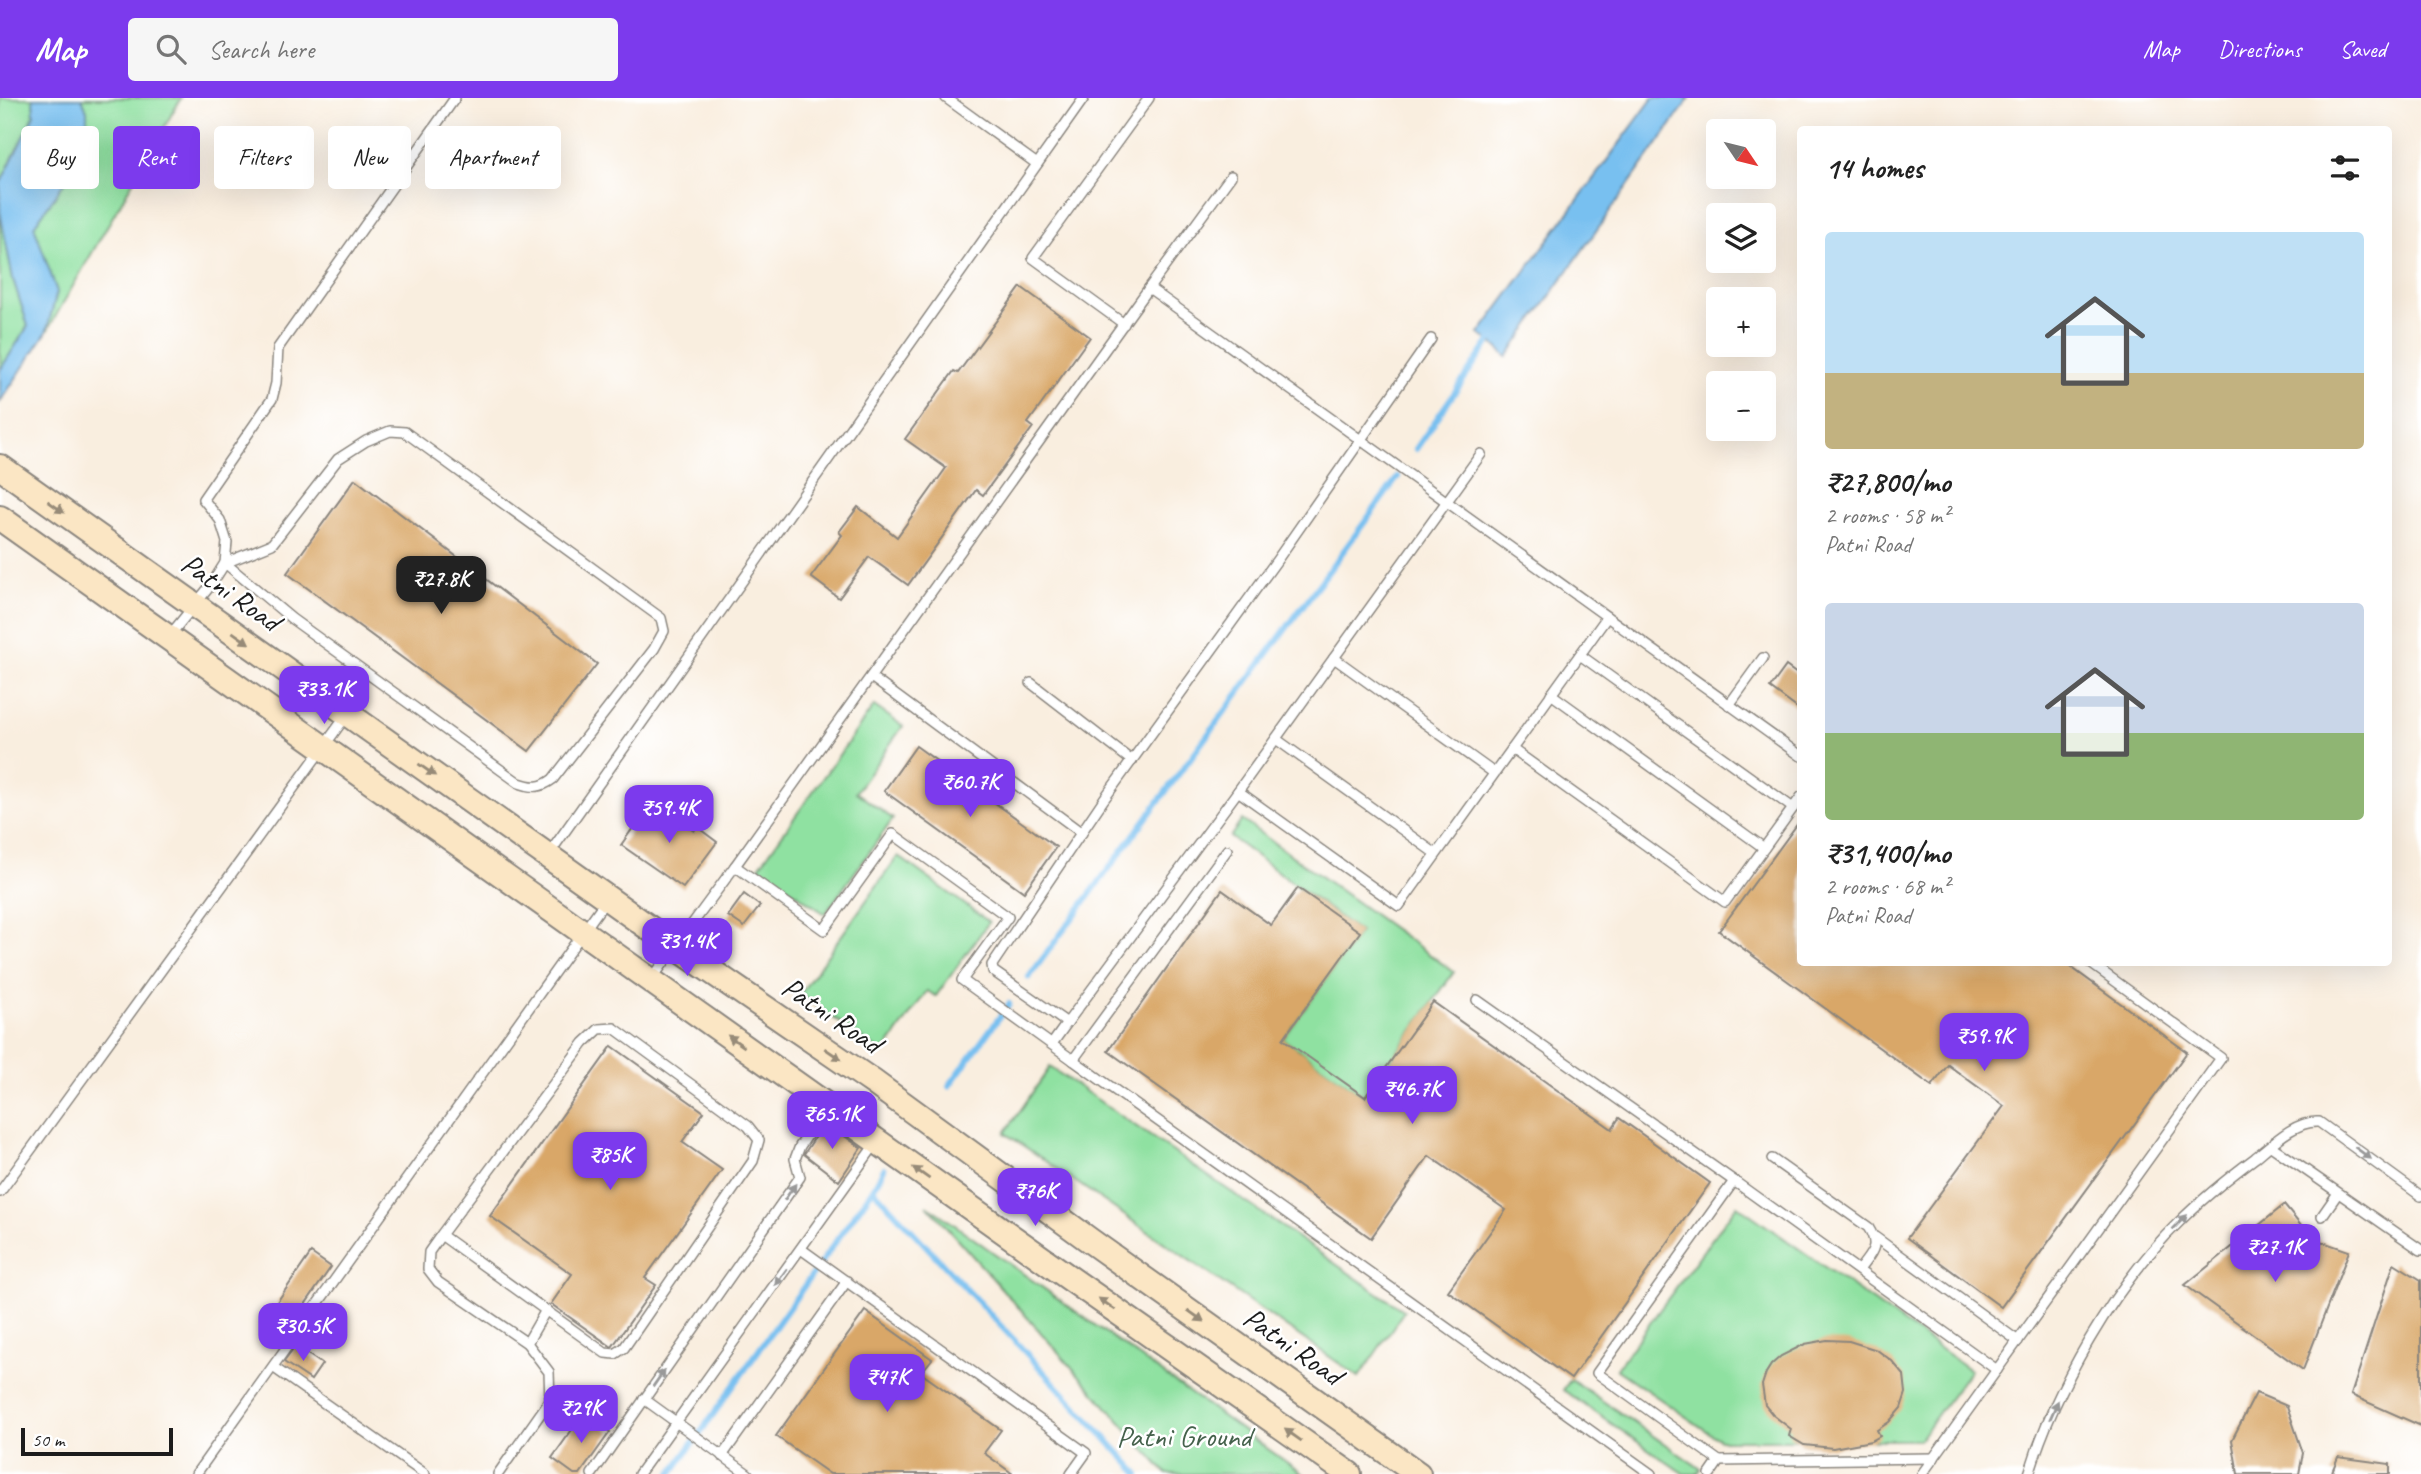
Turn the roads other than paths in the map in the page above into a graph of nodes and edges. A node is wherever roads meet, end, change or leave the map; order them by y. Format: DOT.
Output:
graph roads {
  1 [pos="455,98"];
  2 [pos="946,98"];
  3 [pos="1084,98"];
  4 [pos="1149,98"];
  5 [pos="1037,164"];
  6 [pos="1231,176"];
  7 [pos="1149,288"];
  8 [pos="1124,324"];
  9 [pos="1430,339"];
  10 [pos="1360,439"];
  11 [pos="1481,454"];
  12 [pos="0,467"];
  13 [pos="1446,502"];
  14 [pos="0,518"];
  15 [pos="225,564"];
  16 [pos="194,605"];
  17 [pos="1607,617"];
  18 [pos="169,637"];
  19 [pos="1580,655"];
  20 [pos="1334,658"];
  21 [pos="1763,658"];
  22 [pos="871,677"];
  23 [pos="1031,683"];
  24 [pos="1551,694"];
  25 [pos="1729,705"];
  26 [pos="348,714"];
  27 [pos="1276,739"];
  28 [pos="323,747"];
  29 [pos="1512,749"];
  30 [pos="1797,753"];
  31 [pos="1132,761"];
  32 [pos="1494,773"];
  33 [pos="1238,791"];
  34 [pos="1797,802"];
  35 [pos="1793,808"];
  36 [pos="1082,833"];
  37 [pos="1764,848"];
  38 [pos="1227,850"];
  39 [pos="1436,854"];
  40 [pos="547,856"];
  41 [pos="735,866"];
  42 [pos="607,898"];
  43 [pos="583,932"];
  44 [pos="676,947"];
  45 [pos="2094,966"];
  46 [pos="651,981"];
  47 [pos="1477,1000"];
  48 [pos="1067,1023"];
  49 [pos="1048,1041"];
  50 [pos="1073,1060"];
  51 [pos="828,1105"];
  52 [pos="877,1142"];
  53 [pos="2271,1146"];
  54 [pos="1772,1159"];
  55 [pos="1734,1181"];
  56 [pos="0,1192"];
  57 [pos="2338,1193"];
  58 [pos="2421,1196"];
  59 [pos="2322,1216"];
  60 [pos="441,1235"];
  61 [pos="1874,1237"];
  62 [pos="801,1249"];
  63 [pos="2421,1250"];
  64 [pos="1859,1270"];
  65 [pos="847,1281"];
  66 [pos="546,1310"];
  67 [pos="2018,1341"];
  68 [pos="527,1343"];
  69 [pos="273,1367"];
  70 [pos="1997,1370"];
  71 [pos="644,1399"];
  72 [pos="676,1423"];
  73 [pos="722,1456"];
  74 [pos="1934,1458"];
  75 [pos="1719,1461"];
  76 [pos="196,1474"];
  77 [pos="425,1474"];
  78 [pos="498,1474"];
  79 [pos="592,1474"];
  80 [pos="639,1474"];
  81 [pos="748,1474"];
  82 [pos="1071,1474"];
  83 [pos="1349,1474"];
  84 [pos="1418,1474"];
  85 [pos="1651,1474"];
  86 [pos="1710,1474"];
  87 [pos="1922,1474"];
  88 [pos="2029,1474"];
  1 -- 15 [label="lane"];
  2 -- 5 [label="lane"];
  3 -- 5 [label="lane"];
  4 -- 8 [label="lane"];
  5 -- 40 [label="lane"];
  6 -- 7 [label="lane"];
  7 -- 8 [label="lane"];
  7 -- 10 [label="lane"];
  8 -- 22 [label="lane"];
  9 -- 10 [label="lane"];
  10 -- 13 [label="lane"];
  10 -- 31 [label="lane"];
  11 -- 13 [label="lane"];
  12 -- 16 [label="main road, Patni Road, one-way"];
  13 -- 17 [label="lane"];
  13 -- 20 [label="lane"];
  14 -- 18 [label="main road"];
  15 -- 15 [label="lane"];
  15 -- 16 [label="lane"];
  16 -- 18 [label="lane"];
  16 -- 26 [label="main road, Patni Road, one-way"];
  17 -- 19 [label="lane"];
  17 -- 25 [label="lane"];
  18 -- 28 [label="main road"];
  19 -- 24 [label="lane"];
  19 -- 35 [label="lane"];
  20 -- 27 [label="lane"];
  20 -- 32 [label="lane"];
  21 -- 25 [label="lane"];
  22 -- 36 [label="lane"];
  22 -- 41 [label="lane"];
  23 -- 31 [label="lane"];
  24 -- 29 [label="lane"];
  24 -- 37 [label="lane"];
  25 -- 30 [label="lane"];
  26 -- 28 [label="lane"];
  26 -- 40 [label="main road, Patni Road, one-way"];
  27 -- 33 [label="lane"];
  27 -- 39 [label="lane"];
  28 -- 43 [label="main road"];
  28 -- 56 [label="lane"];
  29 -- 32 [label="lane"];
  29 -- 37 [label="lane"];
  31 -- 36 [label="lane"];
  32 -- 39 [label="lane"];
  33 -- 39 [label="lane"];
  33 -- 48 [label="lane"];
  34 -- 35 [label="lane"];
  35 -- 37 [label="lane"];
  36 -- 48 [label="lane"];
  38 -- 50 [label="lane"];
  40 -- 42 [label="main road, Patni Road"];
  41 -- 44 [label="lane"];
  41 -- 49 [label="lane"];
  42 -- 43 [label="lane"];
  42 -- 44 [label="main road, Patni Road"];
  43 -- 46 [label="main road"];
  43 -- 69 [label="lane"];
  44 -- 46 [label="lane"];
  44 -- 84 [label="main road, Patni Road, one-way"];
  45 -- 67 [label="lane"];
  51 -- 46 [label="main road, one-way"];
  47 -- 55 [label="lane"];
  48 -- 49 [label="lane"];
  49 -- 50 [label="lane"];
  50 -- 85 [label="lane"];
  51 -- 52 [label="main road"];
  71 -- 51 [label="lane, one-way"];
  52 -- 62 [label="lane"];
  83 -- 52 [label="main road, one-way"];
  53 -- 57 [label="lane"];
  53 -- 58 [label="lane, one-way"];
  88 -- 53 [label="lane, one-way"];
  54 -- 61 [label="lane"];
  55 -- 64 [label="lane"];
  55 -- 75 [label="lane"];
  57 -- 59 [label="lane"];
  57 -- 63 [label="lane"];
  60 -- 66 [label="lane"];
  60 -- 66 [label="lane"];
  60 -- 68 [label="lane"];
  61 -- 64 [label="lane"];
  61 -- 67 [label="lane"];
  62 -- 65 [label="lane"];
  62 -- 72 [label="lane, one-way"];
  64 -- 70 [label="lane"];
  65 -- 73 [label="lane"];
  65 -- 82 [label="lane"];
  66 -- 68 [label="lane"];
  67 -- 70 [label="lane"];
  68 -- 78 [label="lane"];
  69 -- 76 [label="lane"];
  69 -- 77 [label="lane"];
  70 -- 74 [label="lane"];
  71 -- 72 [label="lane"];
  71 -- 79 [label="lane"];
  72 -- 73 [label="lane"];
  72 -- 80 [label="lane"];
  73 -- 81 [label="lane"];
  74 -- 75 [label="lane"];
  74 -- 87 [label="lane"];
  75 -- 86 [label="lane"];
}
